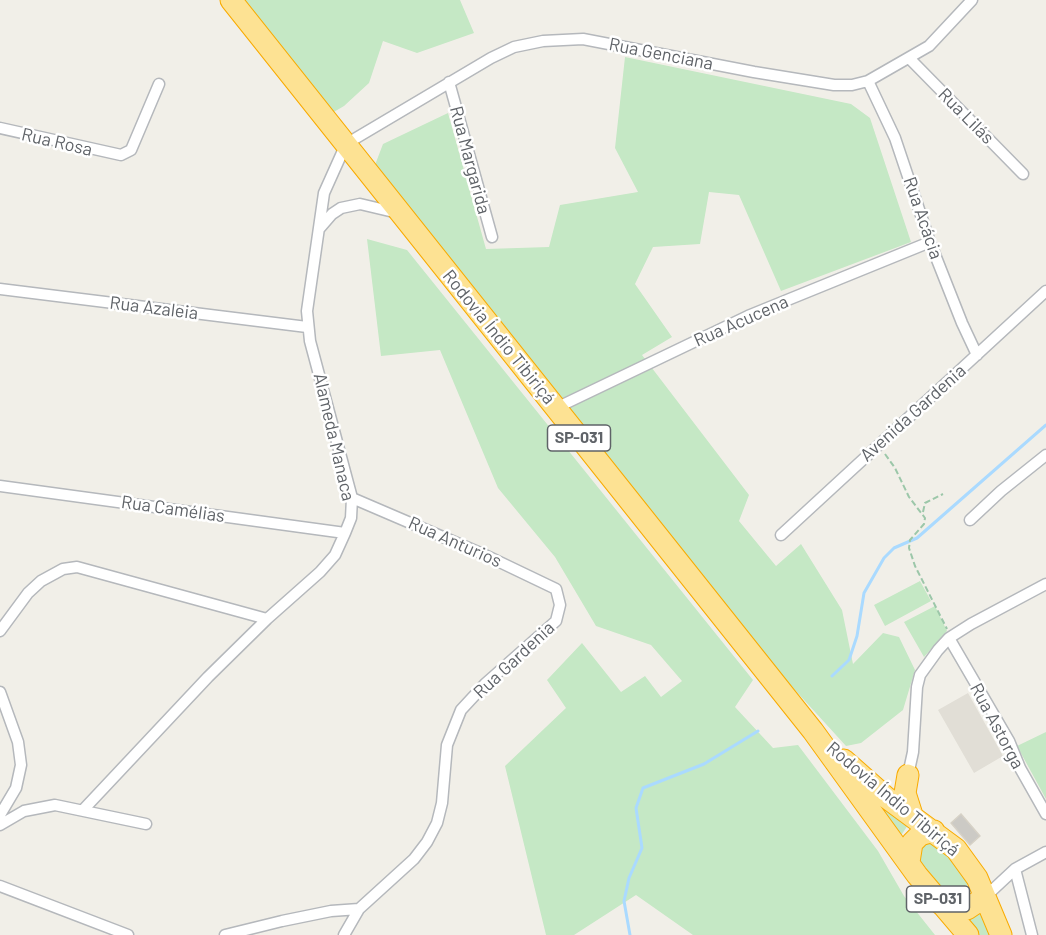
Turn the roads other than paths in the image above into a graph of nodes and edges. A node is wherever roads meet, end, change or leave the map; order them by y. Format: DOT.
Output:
graph roads {
  1 [pos="231,0"];
  2 [pos="972,0"];
  3 [pos="910,59"];
  4 [pos="868,81"];
  5 [pos="449,82"];
  6 [pos="159,84"];
  7 [pos="0,128"];
  8 [pos="346,144"];
  9 [pos="1023,174"];
  10 [pos="401,214"];
  11 [pos="319,230"];
  12 [pos="492,237"];
  13 [pos="930,242"];
  14 [pos="0,289"];
  15 [pos="1046,291"];
  16 [pos="307,327"];
  17 [pos="977,355"];
  18 [pos="556,408"];
  19 [pos="1046,455"];
  20 [pos="0,486"];
  21 [pos="352,498"];
  22 [pos="970,520"];
  23 [pos="345,533"];
  24 [pos="781,535"];
  25 [pos="1046,584"];
  26 [pos="556,589"];
  27 [pos="267,619"];
  28 [pos="0,631"];
  29 [pos="950,637"];
  30 [pos="0,692"];
  31 [pos="813,731"];
  32 [pos="908,775"];
  33 [pos="871,784"];
  34 [pos="83,810"];
  35 [pos="1046,814"];
  36 [pos="0,815"];
  37 [pos="912,815"];
  38 [pos="146,824"];
  39 [pos="0,825"];
  40 [pos="934,831"];
  41 [pos="1046,852"];
  42 [pos="909,862"];
  43 [pos="1011,872"];
  44 [pos="0,886"];
  45 [pos="981,888"];
  46 [pos="946,905"];
  47 [pos="359,909"];
  48 [pos="128,935"];
  49 [pos="225,935"];
  50 [pos="344,935"];
  51 [pos="968,935"];
  52 [pos="1001,935"];
  53 [pos="1032,935"];
  1 -- 8 [label="highway, Rodovia Índio Tibiriçá / SP-031"];
  2 -- 3 [label="street, Rua Genciana"];
  3 -- 4 [label="street, Rua Genciana"];
  3 -- 9 [label="street, Rua Lilás"];
  4 -- 5 [label="street, Rua Genciana"];
  4 -- 13 [label="street, Rua Acácia"];
  5 -- 8 [label="street, Rua Genciana"];
  5 -- 12 [label="street, Rua Margarida"];
  6 -- 7 [label="street, Rua Rosa"];
  8 -- 10 [label="highway, Rodovia Índio Tibiriçá / SP-031"];
  8 -- 11 [label="street, Alameda Manaca"];
  10 -- 11 [label="street"];
  10 -- 18 [label="highway, Rodovia Índio Tibiriçá / SP-031"];
  11 -- 16 [label="street, Alameda Manaca"];
  13 -- 17 [label="street, Rua Acácia"];
  13 -- 18 [label="street, Rua Acucena"];
  14 -- 16 [label="street, Rua Azaleia"];
  15 -- 17 [label="street, Avenida Gardenia"];
  16 -- 21 [label="street, Alameda Manaca"];
  17 -- 24 [label="street, Avenida Gardenia"];
  18 -- 31 [label="highway, Rodovia Índio Tibiriçá / SP-031"];
  19 -- 22 [label="street"];
  20 -- 23 [label="street, Rua Camélias"];
  21 -- 23 [label="street, Alameda Manaca"];
  21 -- 26 [label="street, Rua Anturios"];
  23 -- 27 [label="street, Alameda Manaca"];
  25 -- 29 [label="street"];
  26 -- 47 [label="street, Rua Gardenia"];
  27 -- 28 [label="street"];
  27 -- 34 [label="street, Alameda Manaca"];
  29 -- 32 [label="street"];
  29 -- 35 [label="street, Rua Astorga"];
  30 -- 36 [label="street"];
  31 -- 33 [label="highway, Rodovia Índio Tibiriçá / SP-031"];
  31 -- 42 [label="highway, Rodovia Índio Tibiriçá / SP-031"];
  32 -- 33 [label="highway"];
  32 -- 37 [label="highway"];
  33 -- 37 [label="highway, Rodovia Índio Tibiriçá / SP-031"];
  34 -- 38 [label="street"];
  34 -- 39 [label="street"];
  37 -- 40 [label="highway, Rodovia Índio Tibiriçá / SP-031"];
  40 -- 42 [label="highway"];
  40 -- 45 [label="highway, Rodovia Índio Tibiriçá / SP-031"];
  41 -- 43 [label="street"];
  42 -- 46 [label="highway, Rodovia Índio Tibiriçá / SP-031"];
  43 -- 45 [label="street"];
  43 -- 45 [label="street"];
  43 -- 53 [label="street"];
  44 -- 48 [label="street"];
  45 -- 46 [label="highway"];
  45 -- 52 [label="highway, Rodovia Índio Tibiriçá / SP-031"];
  46 -- 51 [label="highway, Rodovia Índio Tibiriçá / SP-031"];
  47 -- 49 [label="street"];
  47 -- 50 [label="street, Rua Gardenia"];
}
